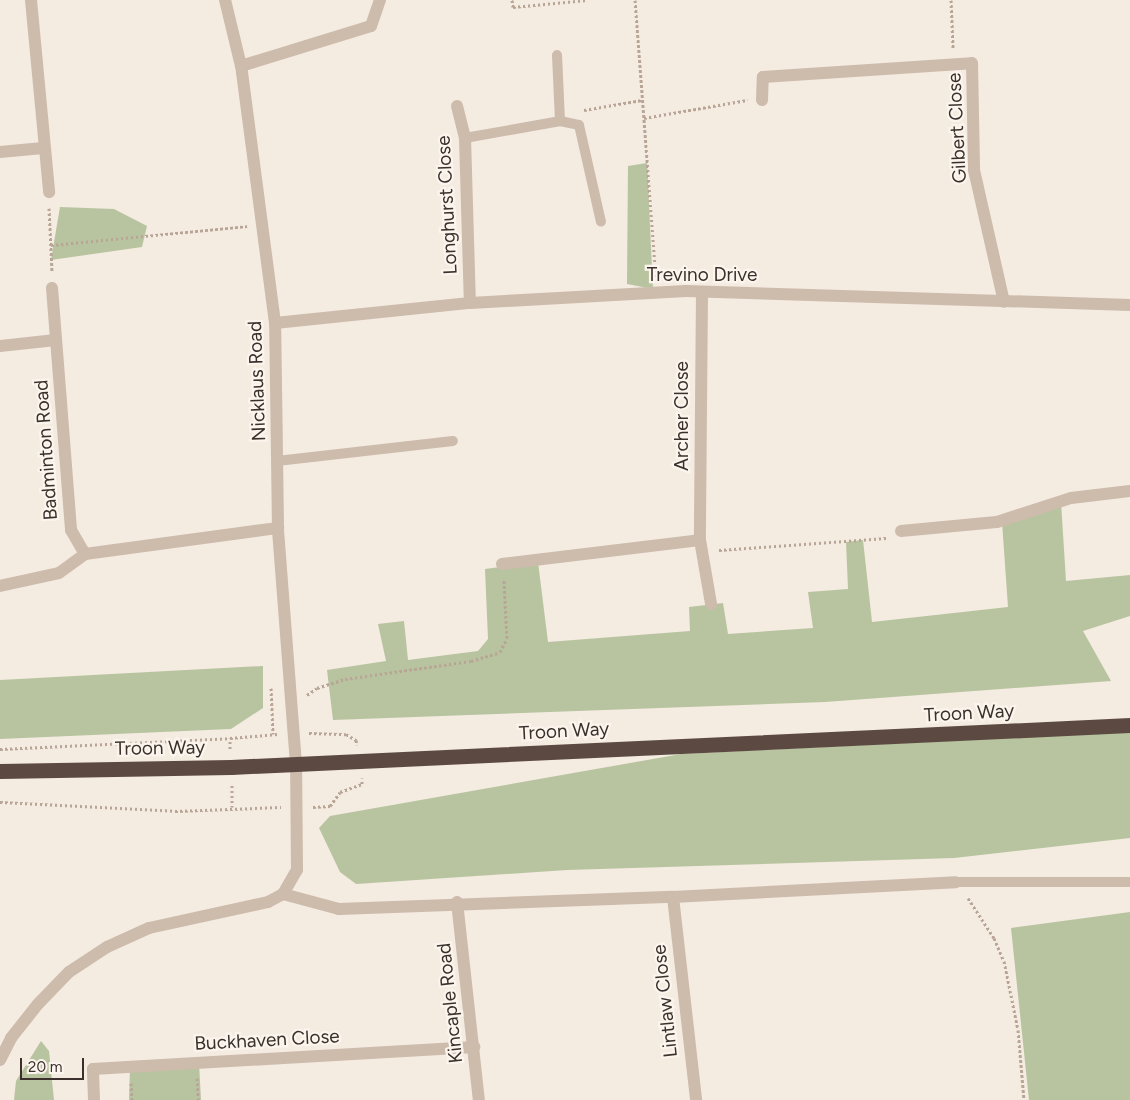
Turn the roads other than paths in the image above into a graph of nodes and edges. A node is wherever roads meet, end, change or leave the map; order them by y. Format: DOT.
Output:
graph roads {
  1 [pos="31,0"];
  2 [pos="225,0"];
  3 [pos="380,0"];
  4 [pos="557,54"];
  5 [pos="241,66"];
  6 [pos="762,100"];
  7 [pos="457,106"];
  8 [pos="560,122"];
  9 [pos="465,138"];
  10 [pos="43,148"];
  11 [pos="0,152"];
  12 [pos="49,192"];
  13 [pos="601,222"];
  14 [pos="52,288"];
  15 [pos="702,292"];
  16 [pos="1004,302"];
  17 [pos="470,303"];
  18 [pos="1130,305"];
  19 [pos="275,323"];
  20 [pos="56,340"];
  21 [pos="0,346"];
  22 [pos="453,441"];
  23 [pos="277,461"];
  24 [pos="1130,492"];
  25 [pos="278,528"];
  26 [pos="902,531"];
  27 [pos="701,546"];
  28 [pos="85,554"];
  29 [pos="502,564"];
  30 [pos="0,586"];
  31 [pos="711,604"];
  32 [pos="1130,725"];
  33 [pos="296,764"];
  34 [pos="0,771"];
  35 [pos="956,882"];
  36 [pos="1130,882"];
  37 [pos="282,894"];
  38 [pos="673,897"];
  39 [pos="457,902"];
  40 [pos="474,1047"];
  41 [pos="0,1060"];
  42 [pos="94,1100"];
  43 [pos="479,1100"];
  44 [pos="696,1100"];
  1 -- 10 [label="street"];
  2 -- 5 [label="street, Nicklaus Road"];
  3 -- 5 [label="street"];
  4 -- 8 [label="lane"];
  5 -- 19 [label="street, Nicklaus Road"];
  6 -- 16 [label="street, Gilbert Close"];
  7 -- 9 [label="street, Longhurst Close"];
  8 -- 9 [label="lane"];
  8 -- 13 [label="lane"];
  9 -- 17 [label="street, Longhurst Close"];
  10 -- 11 [label="street"];
  10 -- 12 [label="street"];
  14 -- 20 [label="street, Badminton Road"];
  15 -- 16 [label="street, Trevino Drive"];
  15 -- 17 [label="street, Trevino Drive"];
  15 -- 27 [label="street, Archer Close"];
  16 -- 18 [label="street, Trevino Drive"];
  17 -- 19 [label="street, Trevino Drive"];
  19 -- 23 [label="street, Nicklaus Road"];
  20 -- 21 [label="street"];
  20 -- 28 [label="street, Badminton Road"];
  22 -- 23 [label="lane"];
  23 -- 25 [label="street, Nicklaus Road"];
  24 -- 26 [label="street"];
  25 -- 28 [label="street"];
  25 -- 33 [label="street, Nicklaus Road"];
  27 -- 29 [label="street"];
  27 -- 31 [label="street, Archer Close"];
  28 -- 30 [label="street"];
  32 -- 33 [label="highway, Troon Way"];
  33 -- 34 [label="highway, Troon Way"];
  33 -- 37 [label="street, Nicklaus Road"];
  35 -- 36 [label="lane"];
  35 -- 38 [label="street"];
  37 -- 39 [label="street"];
  37 -- 41 [label="street"];
  38 -- 39 [label="street"];
  38 -- 44 [label="street, Lintlaw Close"];
  39 -- 40 [label="street, Kincaple Road"];
  40 -- 42 [label="street, Buckhaven Close"];
  40 -- 43 [label="street, Kincaple Road"];
}
